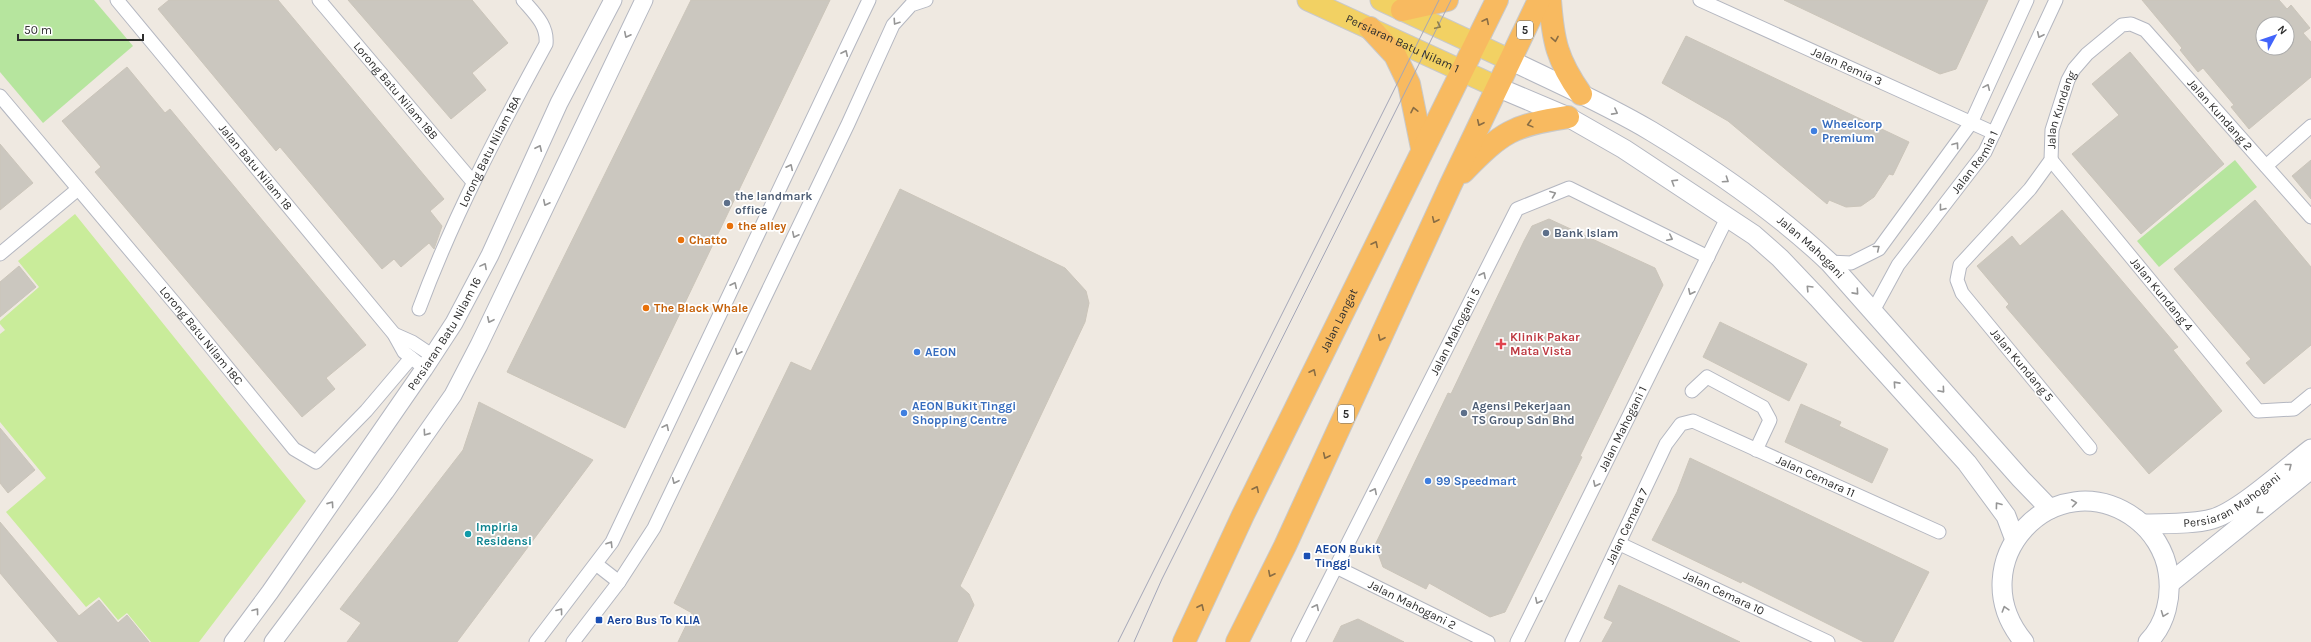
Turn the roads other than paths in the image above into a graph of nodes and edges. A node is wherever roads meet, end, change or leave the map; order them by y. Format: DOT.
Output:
graph roads {
  1 [pos="117,0"];
  2 [pos="319,0"];
  3 [pos="523,0"];
  4 [pos="613,0"];
  5 [pos="644,0"];
  6 [pos="869,0"];
  7 [pos="926,0"];
  8 [pos="1308,0"];
  9 [pos="1381,0"];
  10 [pos="1447,0"];
  11 [pos="1497,0"];
  12 [pos="1539,0"];
  13 [pos="1550,0"];
  14 [pos="1700,0"];
  15 [pos="2027,0"];
  16 [pos="2056,0"];
  17 [pos="1402,10"];
  18 [pos="2122,25"];
  19 [pos="1370,28"];
  20 [pos="1476,42"];
  21 [pos="1510,60"];
  22 [pos="1462,70"];
  23 [pos="1497,87"];
  24 [pos="1581,94"];
  25 [pos="0,96"];
  26 [pos="1568,117"];
  27 [pos="1971,123"];
  28 [pos="2311,126"];
  29 [pos="1994,133"];
  30 [pos="1422,148"];
  31 [pos="2051,160"];
  32 [pos="2266,166"];
  33 [pos="473,182"];
  34 [pos="1451,184"];
  35 [pos="78,189"];
  36 [pos="1728,216"];
  37 [pos="2311,217"];
  38 [pos="0,254"];
  39 [pos="1708,257"];
  40 [pos="1829,262"];
  41 [pos="1957,280"];
  42 [pos="419,309"];
  43 [pos="1873,311"];
  44 [pos="394,334"];
  45 [pos="412,358"];
  46 [pos="429,362"];
  47 [pos="1692,391"];
  48 [pos="2311,394"];
  49 [pos="1693,421"];
  50 [pos="2090,448"];
  51 [pos="2311,449"];
  52 [pos="1756,450"];
  53 [pos="2311,469"];
  54 [pos="2050,509"];
  55 [pos="2142,524"];
  56 [pos="1938,532"];
  57 [pos="2015,540"];
  58 [pos="1620,544"];
  59 [pos="596,564"];
  60 [pos="1336,567"];
  61 [pos="619,582"];
  62 [pos="2170,583"];
  63 [pos="2009,635"];
  64 [pos="232,642"];
  65 [pos="273,642"];
  66 [pos="536,642"];
  67 [pos="573,642"];
  68 [pos="1184,642"];
  69 [pos="1237,642"];
  70 [pos="1298,642"];
  71 [pos="1488,642"];
  72 [pos="1517,642"];
  73 [pos="1572,642"];
  74 [pos="1828,642"];
  75 [pos="2024,642"];
  76 [pos="2148,642"];
  1 -- 44 [label="street, Jalan Batu Nilam 18"];
  2 -- 33 [label="street, Lorong Batu Nilam 18B"];
  3 -- 33 [label="street, Lorong Batu Nilam 18A"];
  46 -- 4 [label="street, Persiaran Batu Nilam 16, one-way"];
  5 -- 65 [label="street, one-way"];
  59 -- 6 [label="street, one-way"];
  7 -- 61 [label="street, one-way"];
  8 -- 19 [label="main road, Persiaran Batu Nilam 1"];
  9 -- 17 [label="main road"];
  10 -- 17 [label="highway"];
  20 -- 11 [label="highway, Jalan Langat, one-way"];
  12 -- 21 [label="highway, 5"];
  13 -- 24 [label="highway, one-way"];
  14 -- 27 [label="street, Jalan Remia 3"];
  27 -- 15 [label="street, Jalan Remia 1, one-way"];
  16 -- 29 [label="street, Jalan Remia 1, one-way"];
  17 -- 20 [label="main road, one-way"];
  18 -- 31 [label="street, Jalan Kundang"];
  18 -- 32 [label="street, Jalan Kundang 2"];
  19 -- 22 [label="main road, Persiaran Batu Nilam 1"];
  30 -- 19 [label="highway, one-way"];
  20 -- 21 [label="main road"];
  20 -- 22 [label="highway, Jalan Langat"];
  21 -- 23 [label="highway, 5"];
  21 -- 24 [label="main road, Jalan Mahogani"];
  22 -- 23 [label="main road, Persiaran Batu Nilam 1"];
  22 -- 30 [label="highway, Jalan Langat"];
  23 -- 26 [label="main road"];
  23 -- 34 [label="highway, 5, one-way"];
  24 -- 40 [label="main road, Jalan Mahogani, one-way"];
  25 -- 35 [label="street, Lorong Batu Nilam 18C"];
  26 -- 34 [label="highway, one-way"];
  36 -- 26 [label="main road, one-way"];
  27 -- 29 [label="street, Jalan Remia 3"];
  40 -- 27 [label="street, Jalan Remia 1, one-way"];
  28 -- 32 [label="street"];
  29 -- 43 [label="street, Jalan Remia 1, one-way"];
  68 -- 30 [label="highway, Jalan Langat, one-way"];
  31 -- 41 [label="street, Jalan Kundang"];
  31 -- 48 [label="street, Jalan Kundang 4"];
  32 -- 37 [label="street, Jalan Kundang 2"];
  33 -- 42 [label="street, Lorong Batu Nilam 18A"];
  34 -- 69 [label="highway, 5, one-way"];
  35 -- 38 [label="street"];
  35 -- 45 [label="street, Lorong Batu Nilam 18C"];
  36 -- 39 [label="street, Jalan Mahogani 1"];
  57 -- 36 [label="main road, one-way"];
  60 -- 39 [label="street, Jalan Mahogani 5, one-way"];
  39 -- 72 [label="street, Jalan Mahogani 1, one-way"];
  40 -- 43 [label="main road, Jalan Mahogani, one-way"];
  41 -- 50 [label="street, Jalan Kundang 5"];
  43 -- 54 [label="main road, Jalan Mahogani, one-way"];
  44 -- 45 [label="street, Jalan Batu Nilam 18"];
  44 -- 46 [label="street, Jalan Batu Nilam 18"];
  45 -- 46 [label="street, Jalan Batu Nilam 18"];
  64 -- 46 [label="street, Persiaran Batu Nilam 16, one-way"];
  47 -- 52 [label="street"];
  49 -- 52 [label="street, Jalan Cemara 11"];
  49 -- 58 [label="street, Jalan Cemara 7"];
  55 -- 51 [label="main road, Persiaran Mahogani, one-way"];
  52 -- 56 [label="street, Jalan Cemara 11"];
  53 -- 62 [label="main road, Persiaran Mahogani, one-way"];
  54 -- 55 [label="main road, one-way"];
  54 -- 57 [label="main road"];
  55 -- 62 [label="main road"];
  63 -- 57 [label="main road, one-way"];
  58 -- 73 [label="street, Jalan Cemara 7"];
  58 -- 74 [label="street, Jalan Cemara 10"];
  59 -- 61 [label="street"];
  66 -- 59 [label="street, one-way"];
  70 -- 60 [label="street, Jalan Mahogani 5, one-way"];
  60 -- 71 [label="street, Jalan Mahogani 2"];
  61 -- 67 [label="street"];
  62 -- 76 [label="main road, one-way"];
  63 -- 75 [label="main road"];
}
